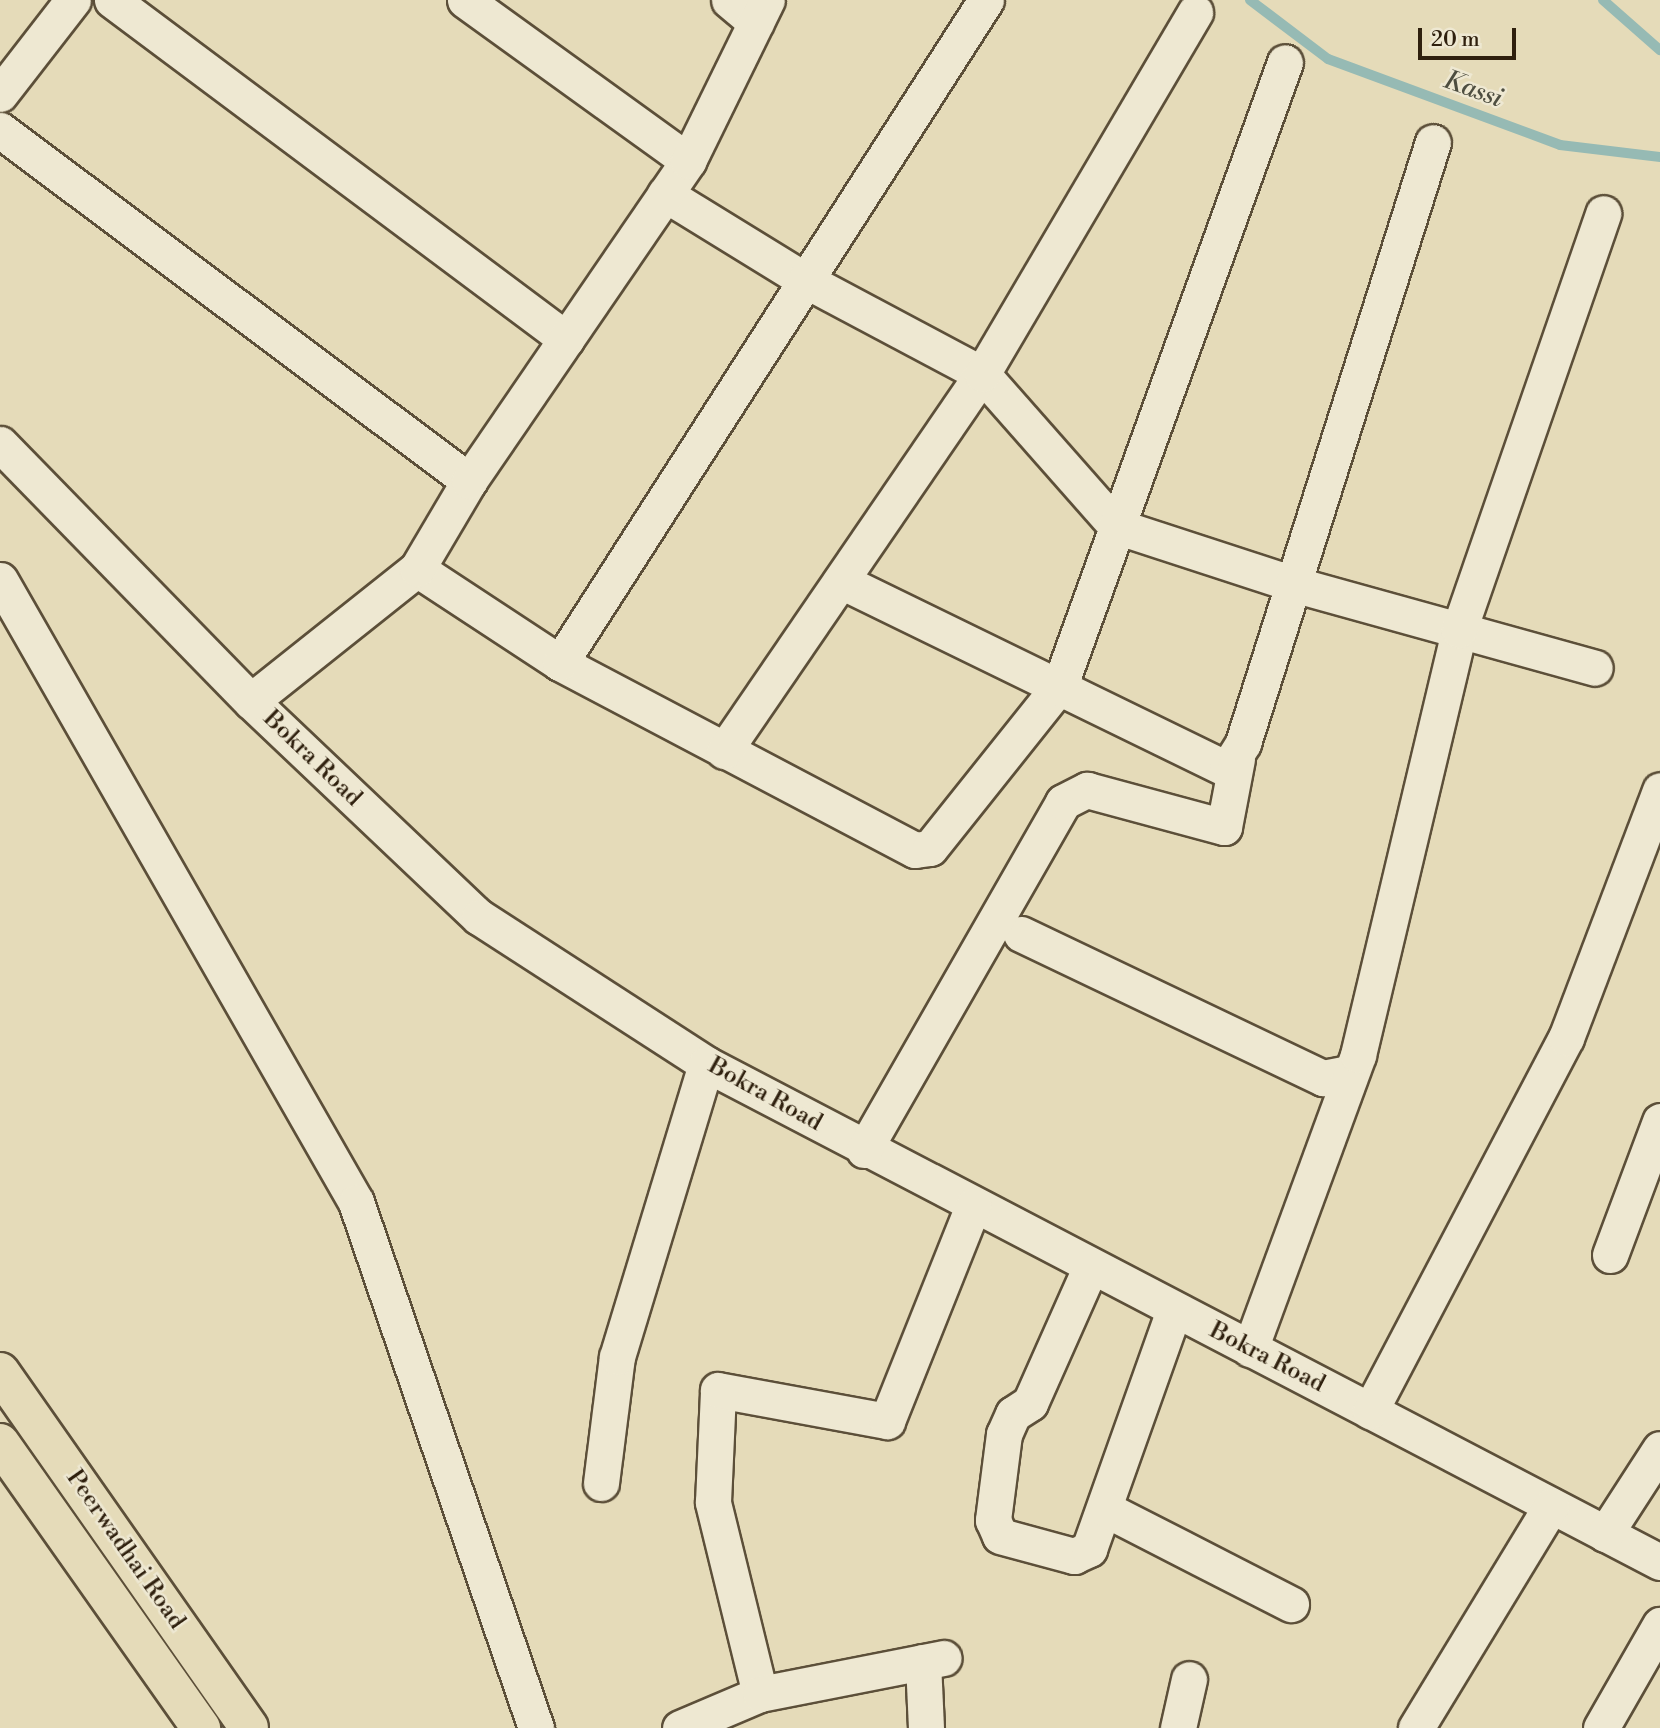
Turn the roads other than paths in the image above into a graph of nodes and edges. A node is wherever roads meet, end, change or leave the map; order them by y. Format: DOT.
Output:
graph roads {
  1 [pos="74,0"];
  2 [pos="112,0"];
  3 [pos="465,0"];
  4 [pos="729,0"];
  5 [pos="986,0"];
  6 [pos="761,12"];
  7 [pos="1195,12"];
  8 [pos="1285,62"];
  9 [pos="0,94"];
  10 [pos="0,130"];
  11 [pos="1433,142"];
  12 [pos="688,161"];
  13 [pos="665,194"];
  14 [pos="1603,213"];
  15 [pos="805,280"];
  16 [pos="566,339"];
  17 [pos="982,374"];
  18 [pos="0,444"];
  19 [pos="469,481"];
  20 [pos="1116,526"];
  21 [pos="417,569"];
  22 [pos="841,581"];
  23 [pos="1293,584"];
  24 [pos="3,595"];
  25 [pos="1459,630"];
  26 [pos="561,663"];
  27 [pos="1595,668"];
  28 [pos="1060,685"];
  29 [pos="251,701"];
  30 [pos="724,751"];
  31 [pos="1237,759"];
  32 [pos="1660,790"];
  33 [pos="1021,934"];
  34 [pos="706,1064"];
  35 [pos="1348,1073"];
  36 [pos="1660,1121"];
  37 [pos="864,1150"];
  38 [pos="974,1206"];
  39 [pos="1610,1255"];
  40 [pos="1091,1266"];
  41 [pos="1174,1310"];
  42 [pos="1250,1349"];
  43 [pos="0,1373"];
  44 [pos="1370,1411"];
  45 [pos="0,1443"];
  46 [pos="1660,1449"];
  47 [pos="601,1483"];
  48 [pos="1551,1506"];
  49 [pos="1105,1509"];
  50 [pos="1605,1534"];
  51 [pos="1660,1562"];
  52 [pos="1291,1604"];
  53 [pos="1660,1625"];
  54 [pos="1189,1679"];
  55 [pos="760,1694"];
  56 [pos="201,1728"];
  57 [pos="249,1728"];
  58 [pos="536,1728"];
  59 [pos="680,1728"];
  60 [pos="926,1728"];
  61 [pos="1178,1728"];
  62 [pos="1416,1728"];
  63 [pos="1601,1728"];
  1 -- 9 [label="street"];
  2 -- 16 [label="street"];
  3 -- 12 [label="street"];
  4 -- 6 [label="street"];
  5 -- 15 [label="street"];
  6 -- 12 [label="street"];
  7 -- 17 [label="street"];
  8 -- 20 [label="street"];
  10 -- 19 [label="street"];
  11 -- 23 [label="street"];
  12 -- 13 [label="street"];
  13 -- 15 [label="street"];
  13 -- 16 [label="street"];
  14 -- 25 [label="street"];
  15 -- 17 [label="street"];
  15 -- 26 [label="street"];
  16 -- 19 [label="street"];
  17 -- 20 [label="street"];
  17 -- 22 [label="street"];
  18 -- 29 [label="street, Bokra Road"];
  19 -- 21 [label="street"];
  20 -- 23 [label="street"];
  20 -- 28 [label="street"];
  21 -- 26 [label="street"];
  21 -- 29 [label="street"];
  22 -- 28 [label="street"];
  22 -- 30 [label="street"];
  23 -- 25 [label="street"];
  23 -- 31 [label="street"];
  24 -- 58 [label="street"];
  25 -- 27 [label="street"];
  25 -- 35 [label="street"];
  26 -- 30 [label="street"];
  28 -- 30 [label="street"];
  28 -- 31 [label="street"];
  29 -- 34 [label="street, Bokra Road"];
  31 -- 37 [label="street"];
  32 -- 44 [label="street"];
  33 -- 35 [label="street"];
  34 -- 37 [label="street, Bokra Road"];
  34 -- 47 [label="street"];
  35 -- 42 [label="street"];
  36 -- 39 [label="street"];
  37 -- 38 [label="street, Bokra Road"];
  38 -- 40 [label="street, Bokra Road"];
  38 -- 55 [label="street"];
  40 -- 41 [label="street, Bokra Road"];
  40 -- 49 [label="street"];
  41 -- 42 [label="street, Bokra Road"];
  41 -- 49 [label="street"];
  42 -- 44 [label="street, Bokra Road"];
  43 -- 57 [label="main road, Peerwadhai Road"];
  44 -- 48 [label="street, Bokra Road"];
  45 -- 56 [label="main road"];
  46 -- 50 [label="street"];
  48 -- 50 [label="street, Bokra Road"];
  48 -- 62 [label="street"];
  49 -- 52 [label="street"];
  50 -- 51 [label="street, Bokra Road"];
  53 -- 63 [label="street"];
  54 -- 61 [label="street"];
  55 -- 59 [label="street"];
  55 -- 60 [label="street"];
}
